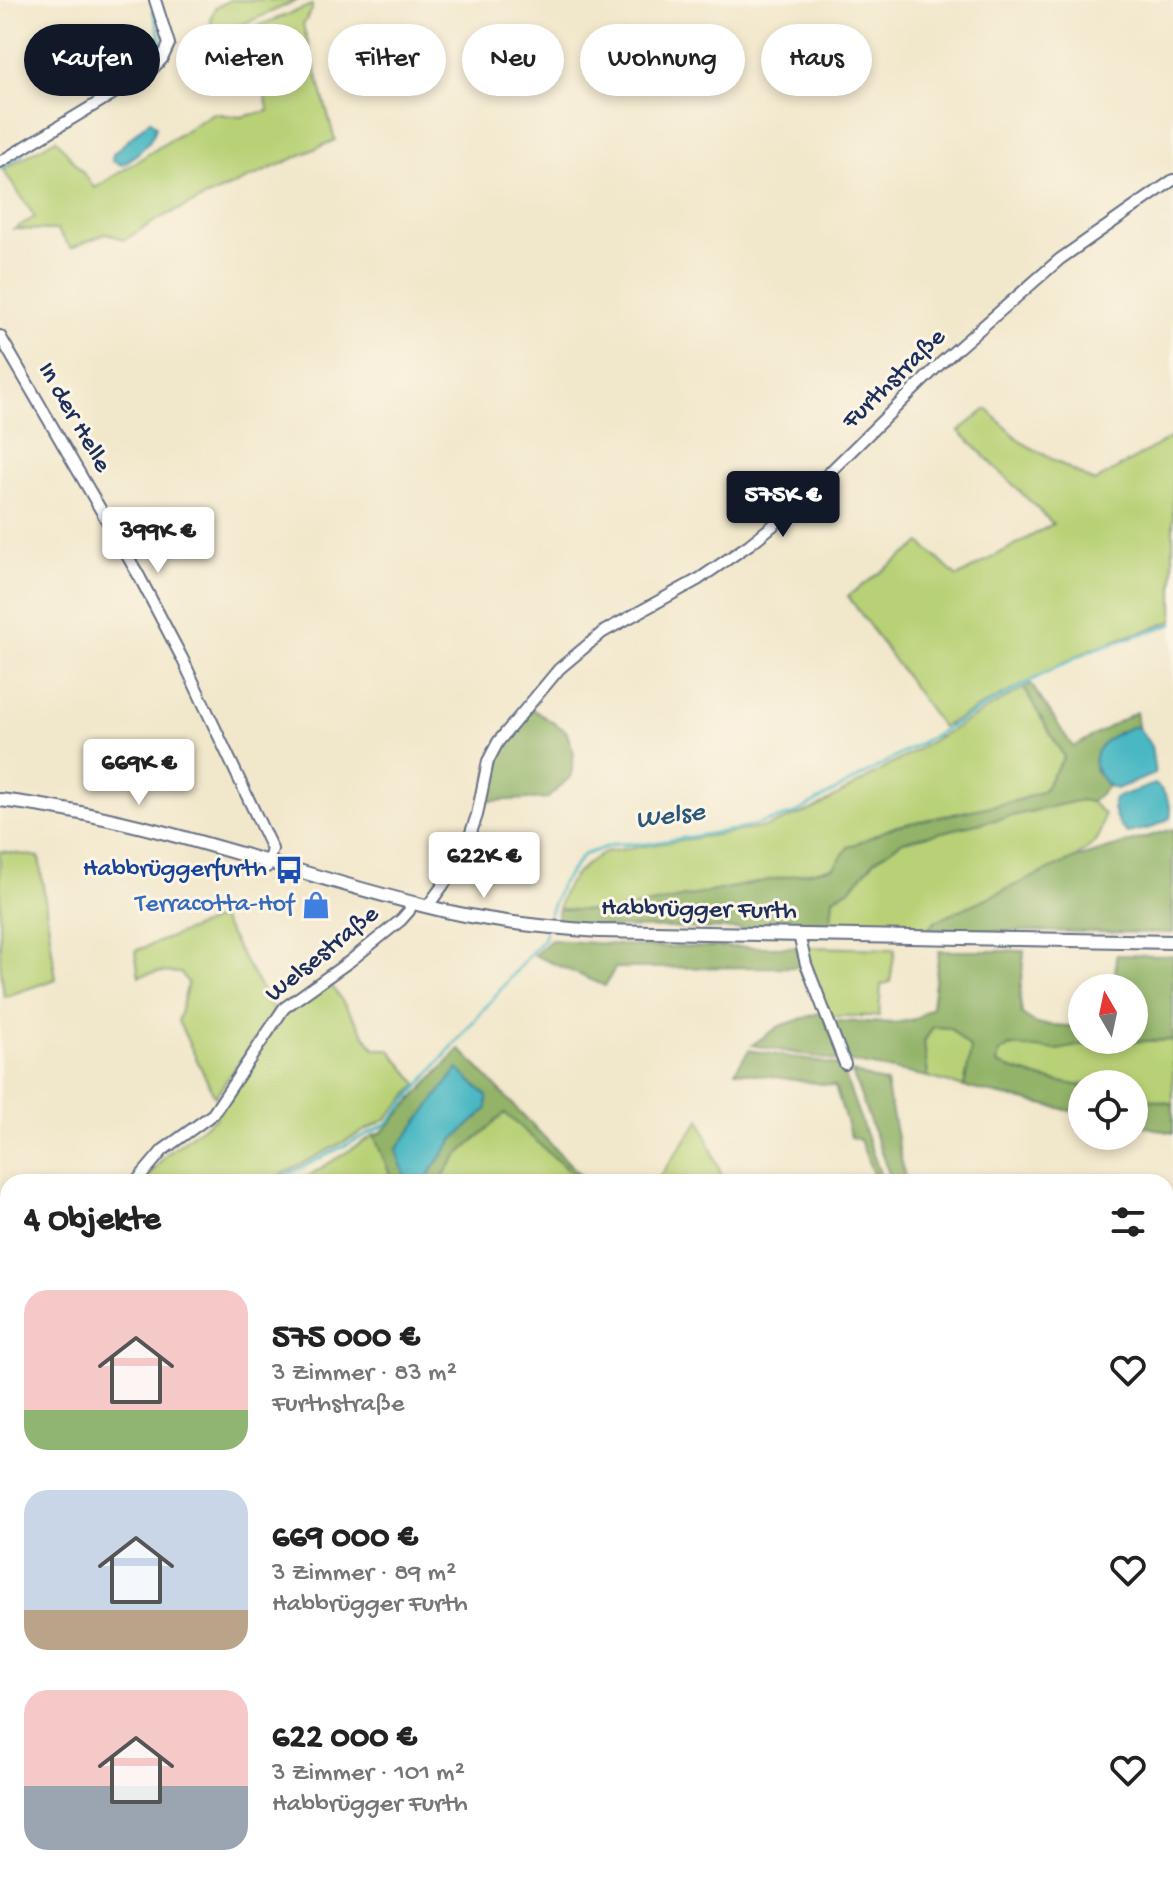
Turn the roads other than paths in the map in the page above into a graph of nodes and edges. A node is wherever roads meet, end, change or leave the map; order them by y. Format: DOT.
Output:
graph roads {
  1 [pos="155,0"];
  2 [pos="0,162"];
  3 [pos="1173,180"];
  4 [pos="0,336"];
  5 [pos="0,800"];
  6 [pos="268,864"];
  7 [pos="412,903"];
  8 [pos="427,907"];
  9 [pos="799,935"];
  10 [pos="1173,942"];
  11 [pos="845,1064"];
  12 [pos="143,1174"];
  1 -- 2 [label="street"];
  3 -- 8 [label="street, Furthstraße"];
  4 -- 6 [label="street, In der Helle"];
  5 -- 6 [label="street, Habbrügger Furth"];
  6 -- 7 [label="street, Habbrügger Furth"];
  7 -- 8 [label="street, Habbrügger Furth"];
  7 -- 12 [label="street, Welsestraße"];
  8 -- 9 [label="street, Habbrügger Furth"];
  9 -- 10 [label="street, Habbrügger Furth"];
  9 -- 11 [label="street"];
}
